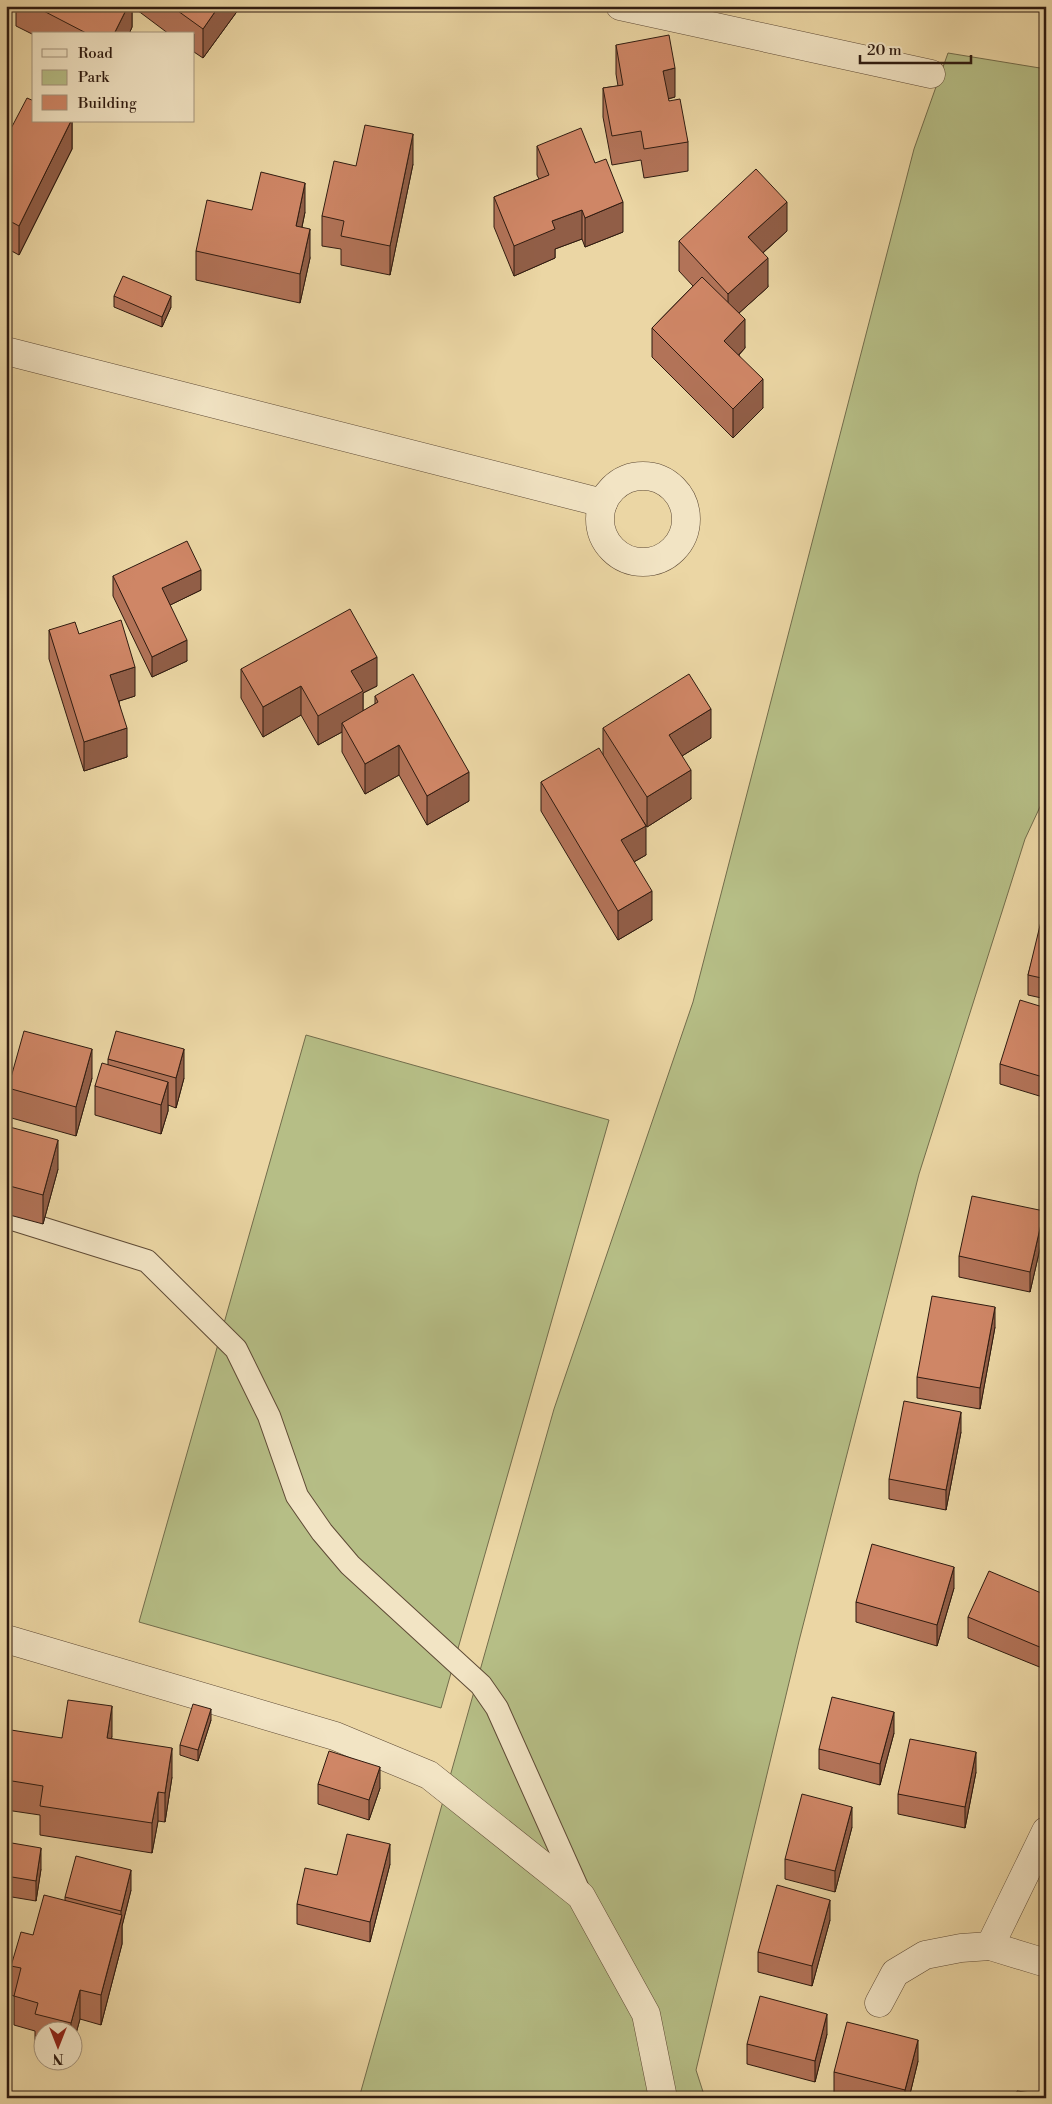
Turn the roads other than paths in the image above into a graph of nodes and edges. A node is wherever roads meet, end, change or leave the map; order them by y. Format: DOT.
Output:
graph roads {
  1 [pos="622,6"];
  2 [pos="931,74"];
  3 [pos="6,351"];
  4 [pos="603,503"];
  5 [pos="6,1217"];
  6 [pos="6,1639"];
  7 [pos="1046,1831"];
  8 [pos="581,1896"];
  9 [pos="990,1946"];
  10 [pos="1046,1963"];
  11 [pos="879,2003"];
  12 [pos="663,2098"];
  1 -- 2 [label="street"];
  3 -- 4 [label="street"];
  5 -- 8 [label="lane"];
  6 -- 8 [label="street"];
  7 -- 9 [label="street"];
  8 -- 12 [label="street"];
  9 -- 10 [label="street"];
  9 -- 11 [label="street"];
}
